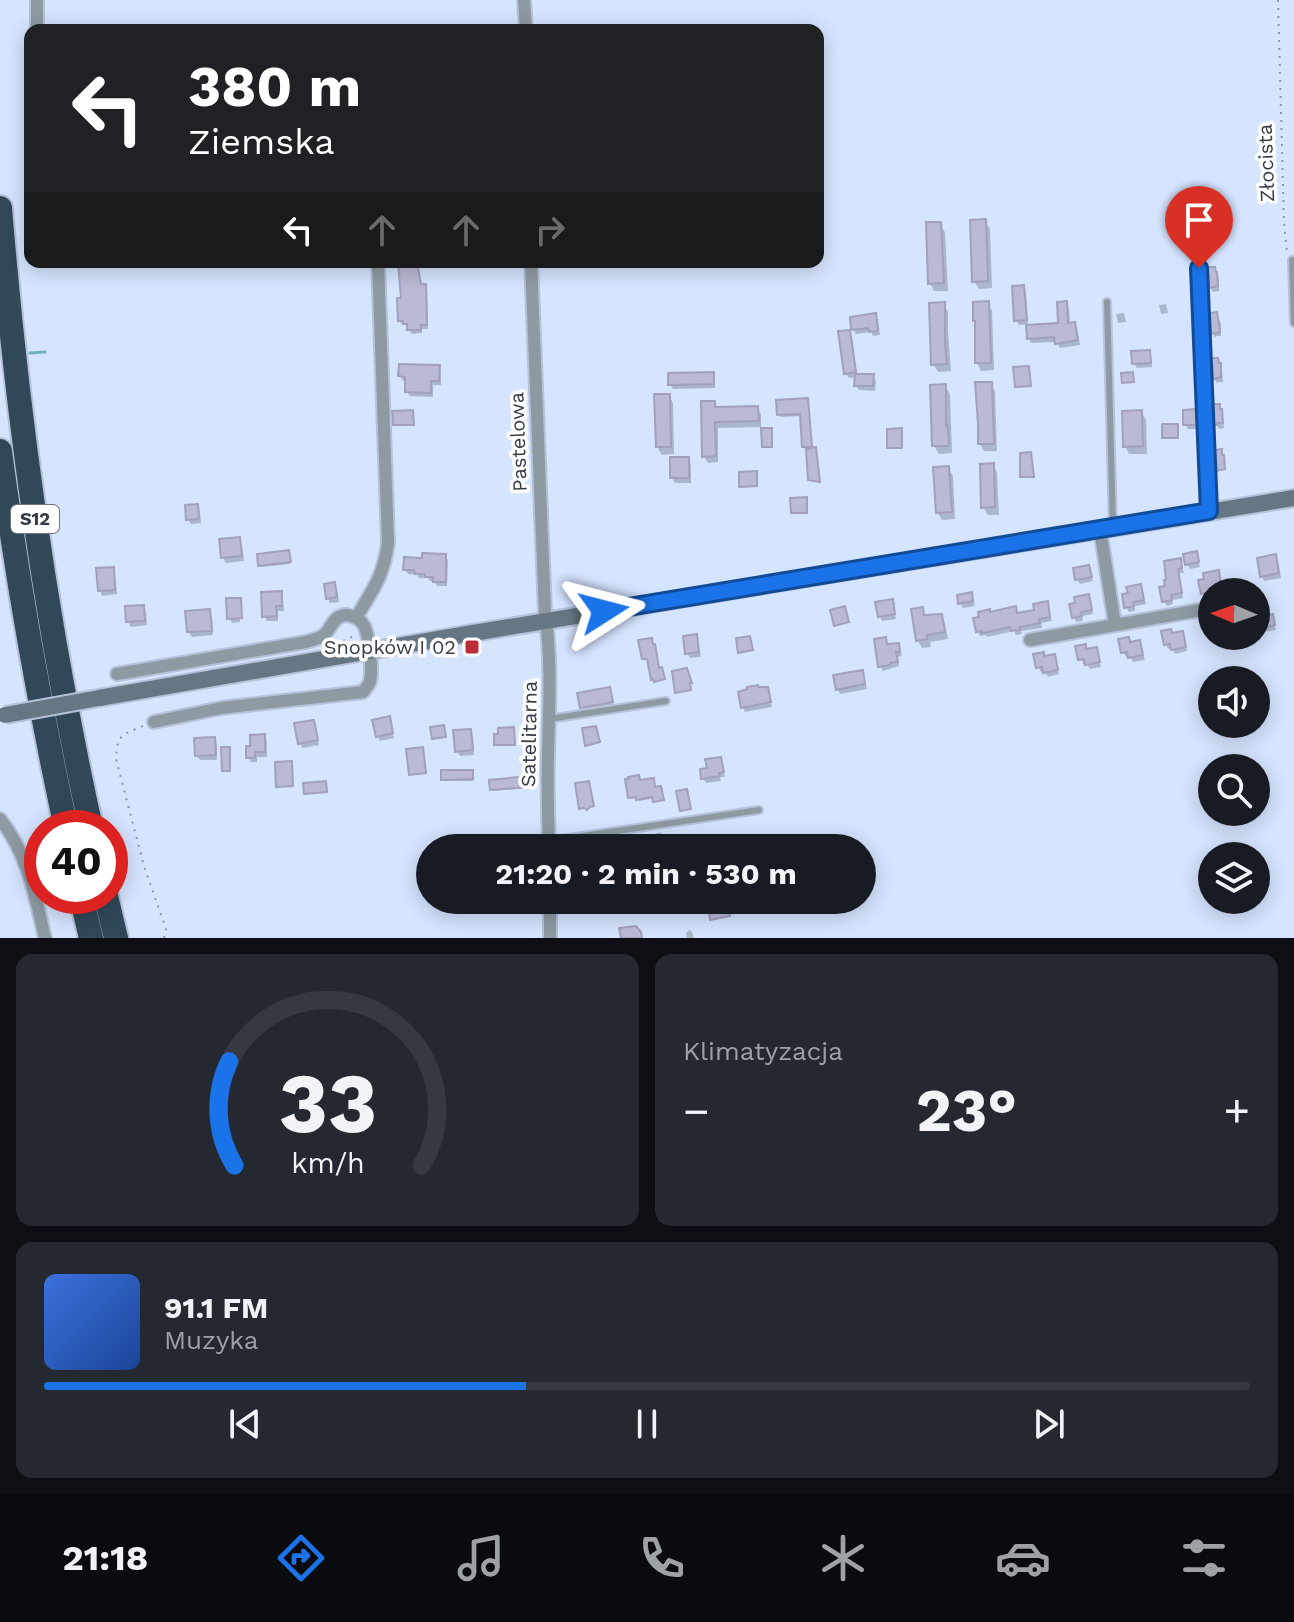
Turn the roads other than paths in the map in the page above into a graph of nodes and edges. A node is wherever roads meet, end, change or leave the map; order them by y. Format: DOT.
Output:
graph roads {
  1 [pos="37,0"];
  2 [pos="524,0"];
  3 [pos="37,24"];
  4 [pos="526,24"];
  5 [pos="0,208"];
  6 [pos="1292,260"];
  7 [pos="379,268"];
  8 [pos="531,268"];
  9 [pos="1199,268"];
  10 [pos="1107,302"];
  11 [pos="1294,323"];
  12 [pos="1,460"];
  13 [pos="1294,498"];
  14 [pos="1209,511"];
  15 [pos="1106,528"];
  16 [pos="1198,610"];
  17 [pos="356,618"];
  18 [pos="546,621"];
  19 [pos="1115,625"];
  20 [pos="1030,640"];
  21 [pos="369,651"];
  22 [pos="117,674"];
  23 [pos="666,701"];
  24 [pos="3,715"];
  25 [pos="549,719"];
  26 [pos="154,722"];
  27 [pos="62,810"];
  28 [pos="87,810"];
  29 [pos="759,810"];
  30 [pos="0,819"];
  31 [pos="549,834"];
  32 [pos="615,834"];
  33 [pos="85,914"];
  34 [pos="110,914"];
  35 [pos="550,914"];
  36 [pos="45,938"];
  37 [pos="91,938"];
  38 [pos="116,938"];
  39 [pos="550,938"];
  1 -- 3 [label="street"];
  2 -- 4 [label="street"];
  5 -- 28 [label="highway, S12"];
  6 -- 11 [label="lane"];
  7 -- 17 [label="street"];
  8 -- 18 [label="street, Pastelowa"];
  9 -- 14 [label="street"];
  10 -- 15 [label="lane"];
  12 -- 27 [label="highway, S12"];
  13 -- 14 [label="street"];
  14 -- 15 [label="street"];
  15 -- 18 [label="street"];
  15 -- 19 [label="street"];
  16 -- 19 [label="street"];
  17 -- 21 [label="street"];
  17 -- 22 [label="street"];
  18 -- 21 [label="street"];
  18 -- 25 [label="street, Satelitarna"];
  19 -- 20 [label="street"];
  21 -- 24 [label="street, bridge"];
  21 -- 26 [label="street"];
  23 -- 25 [label="lane"];
  25 -- 31 [label="street, Satelitarna"];
  29 -- 32 [label="lane"];
  30 -- 36 [label="street"];
  33 -- 37 [label="highway"];
  34 -- 38 [label="highway"];
  35 -- 39 [label="street"];
}
